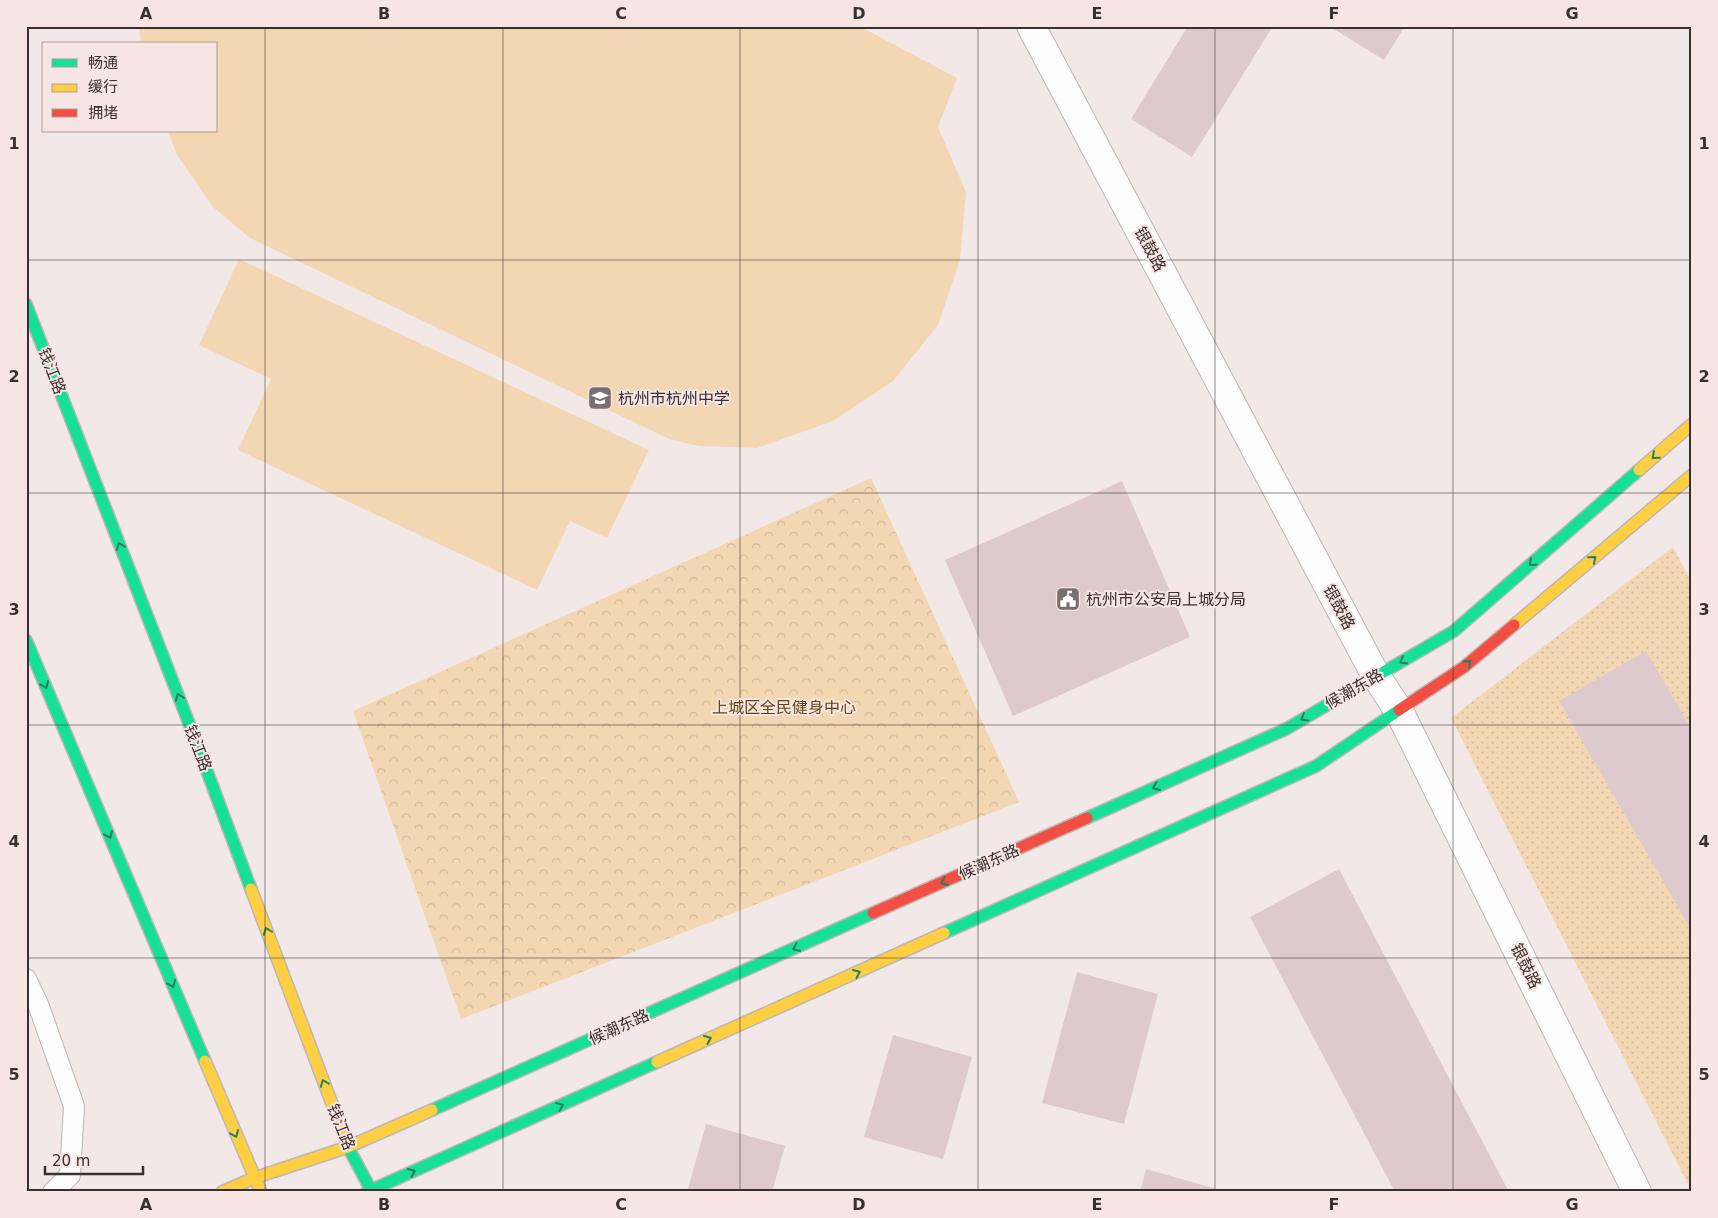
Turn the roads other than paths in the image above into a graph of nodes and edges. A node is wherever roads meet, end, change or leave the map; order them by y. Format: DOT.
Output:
graph roads {
  1 [pos="1032,26"];
  2 [pos="26,304"];
  3 [pos="1692,424"];
  4 [pos="1692,475"];
  5 [pos="26,640"];
  6 [pos="1376,676"];
  7 [pos="1400,710"];
  8 [pos="26,979"];
  9 [pos="348,1147"];
  10 [pos="254,1178"];
  11 [pos="370,1191"];
  12 [pos="53,1192"];
  13 [pos="222,1192"];
  14 [pos="260,1192"];
  15 [pos="1638,1192"];
  1 -- 6 [label="street, 银鼓路"];
  9 -- 2 [label="street, 钱江路, one-way"];
  3 -- 6 [label="street, 候潮东路, one-way"];
  7 -- 4 [label="street, one-way"];
  5 -- 10 [label="street, one-way"];
  6 -- 7 [label="street, 银鼓路"];
  6 -- 9 [label="street, 候潮东路, one-way"];
  11 -- 7 [label="street, one-way"];
  7 -- 15 [label="street, 银鼓路"];
  8 -- 12 [label="lane"];
  9 -- 10 [label="street, 候潮东路"];
  9 -- 11 [label="street, 钱江路"];
  10 -- 13 [label="street, 候潮东路"];
  10 -- 14 [label="street"];
}
